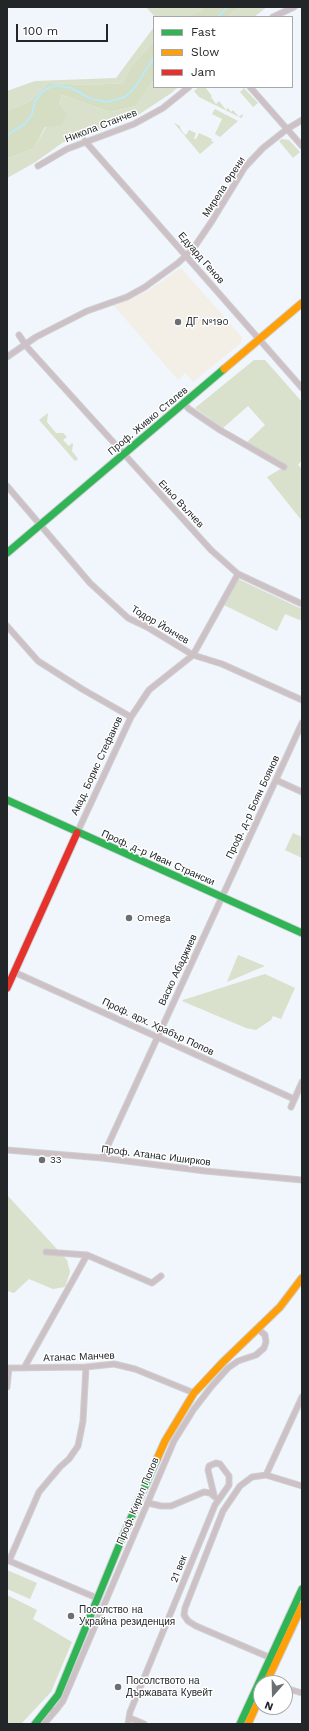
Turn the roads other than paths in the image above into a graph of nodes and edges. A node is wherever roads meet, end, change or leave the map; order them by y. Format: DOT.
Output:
graph roads {
  1 [pos="294,7"];
  2 [pos="275,16"];
  3 [pos="188,88"];
  4 [pos="251,88"];
  5 [pos="302,120"];
  6 [pos="287,129"];
  7 [pos="85,141"];
  8 [pos="302,146"];
  9 [pos="38,166"];
  10 [pos="186,256"];
  11 [pos="302,303"];
  12 [pos="19,335"];
  13 [pos="260,339"];
  14 [pos="24,345"];
  15 [pos="7,357"];
  16 [pos="302,388"];
  17 [pos="184,404"];
  18 [pos="124,455"];
  19 [pos="284,467"];
  20 [pos="7,486"];
  21 [pos="41,525"];
  22 [pos="7,553"];
  23 [pos="238,574"];
  24 [pos="302,604"];
  25 [pos="7,626"];
  26 [pos="193,655"];
  27 [pos="302,700"];
  28 [pos="131,717"];
  29 [pos="302,723"];
  30 [pos="276,780"];
  31 [pos="302,792"];
  32 [pos="7,800"];
  33 [pos="78,833"];
  34 [pos="221,898"];
  35 [pos="302,933"];
  36 [pos="14,972"];
  37 [pos="7,988"];
  38 [pos="156,1037"];
  39 [pos="302,1082"];
  40 [pos="294,1100"];
  41 [pos="291,1106"];
  42 [pos="7,1150"];
  43 [pos="102,1158"];
  44 [pos="302,1180"];
  45 [pos="46,1252"];
  46 [pos="87,1255"];
  47 [pos="160,1276"];
  48 [pos="302,1278"];
  49 [pos="258,1329"];
  50 [pos="86,1367"];
  51 [pos="8,1368"];
  52 [pos="24,1368"];
  53 [pos="7,1387"];
  54 [pos="194,1393"];
  55 [pos="302,1397"];
  56 [pos="266,1475"];
  57 [pos="302,1486"];
  58 [pos="214,1495"];
  59 [pos="148,1503"];
  60 [pos="215,1505"];
  61 [pos="8,1560"];
  62 [pos="302,1589"];
  63 [pos="97,1598"];
  64 [pos="302,1606"];
  65 [pos="271,1658"];
  66 [pos="267,1675"];
  67 [pos="269,1675"];
  68 [pos="253,1703"];
  69 [pos="48,1710"];
  70 [pos="56,1710"];
  71 [pos="253,1713"];
  72 [pos="130,1718"];
  73 [pos="35,1724"];
  74 [pos="44,1724"];
  75 [pos="128,1724"];
  76 [pos="144,1724"];
  77 [pos="240,1724"];
  78 [pos="248,1724"];
  1 -- 2 [label="street"];
  3 -- 7 [label="street, Никола Станчев"];
  4 -- 6 [label="street"];
  5 -- 6 [label="street, Мирела Френи"];
  6 -- 8 [label="street"];
  6 -- 10 [label="street, Мирела Френи"];
  7 -- 9 [label="street, Никола Станчев"];
  7 -- 10 [label="street, Едуард Генов"];
  10 -- 13 [label="street, Едуард Генов"];
  10 -- 14 [label="street, Мирела Френи"];
  11 -- 13 [label="street, Проф. Живко Сталев"];
  12 -- 14 [label="street, Еньо Вълчев"];
  13 -- 16 [label="street, Едуард Генов"];
  13 -- 17 [label="street, Проф. Живко Сталев"];
  14 -- 15 [label="street, Мирела Френи"];
  14 -- 18 [label="street, Еньо Вълчев"];
  17 -- 18 [label="street, Проф. Живко Сталев"];
  17 -- 19 [label="street"];
  18 -- 21 [label="street, Проф. Живко Сталев"];
  18 -- 23 [label="street, Еньо Вълчев"];
  20 -- 21 [label="street, Тодор Йончев"];
  21 -- 22 [label="street, Проф. Живко Сталев"];
  21 -- 26 [label="street, Тодор Йончев"];
  23 -- 24 [label="street, Еньо Вълчев"];
  23 -- 26 [label="street, Акад. Борис Стефанов"];
  25 -- 28 [label="street"];
  26 -- 27 [label="street, Тодор Йончев"];
  26 -- 28 [label="street, Акад. Борис Стефанов"];
  28 -- 33 [label="street, Акад. Борис Стефанов"];
  29 -- 30 [label="street, Проф. д-р Боян Боянов"];
  30 -- 31 [label="street"];
  30 -- 34 [label="street, Проф. д-р Боян Боянов"];
  32 -- 33 [label="street, Проф. д-р Иван Странски"];
  33 -- 34 [label="street, Проф. д-р Иван Странски"];
  33 -- 36 [label="street, Акад. Борис Стефанов"];
  34 -- 35 [label="street, Проф. д-р Иван Странски"];
  34 -- 38 [label="street, Васко Абаджиев"];
  36 -- 37 [label="street, Акад. Борис Стефанов"];
  36 -- 38 [label="street, Проф. арх. Храбър Попов"];
  38 -- 40 [label="street, Проф. арх. Храбър Попов"];
  38 -- 43 [label="street, Васко Абаджиев"];
  39 -- 40 [label="street"];
  40 -- 41 [label="street"];
  42 -- 43 [label="street, Проф. Атанас Иширков"];
  43 -- 44 [label="street, Проф. Атанас Иширков"];
  45 -- 46 [label="street"];
  46 -- 47 [label="street"];
  46 -- 52 [label="street"];
  48 -- 49 [label="street, Проф. Кирил Попов"];
  49 -- 54 [label="street, Проф. Кирил Попов"];
  49 -- 59 [label="street, Проф. Кирил Попов"];
  50 -- 52 [label="street, Атанас Манчев"];
  50 -- 54 [label="street, Атанас Манчев"];
  50 -- 61 [label="street"];
  51 -- 52 [label="street, Атанас Манчев"];
  51 -- 53 [label="street"];
  54 -- 63 [label="street, Проф. Кирил Попов"];
  55 -- 56 [label="street"];
  56 -- 57 [label="street"];
  56 -- 65 [label="street"];
  58 -- 59 [label="street"];
  58 -- 60 [label="street"];
  58 -- 60 [label="street, 21 век"];
  59 -- 70 [label="street, Проф. Кирил Попов"];
  60 -- 72 [label="street, 21 век"];
  61 -- 63 [label="street"];
  62 -- 65 [label="street"];
  63 -- 69 [label="street, Проф. Кирил Попов"];
  64 -- 67 [label="street"];
  65 -- 66 [label="street"];
  68 -- 77 [label="street"];
  69 -- 70 [label="street"];
  69 -- 73 [label="street, Проф. Кирил Попов"];
  70 -- 74 [label="street, Проф. Кирил Попов"];
  71 -- 78 [label="street"];
  72 -- 75 [label="street, 21 век"];
  72 -- 76 [label="street"];
}
